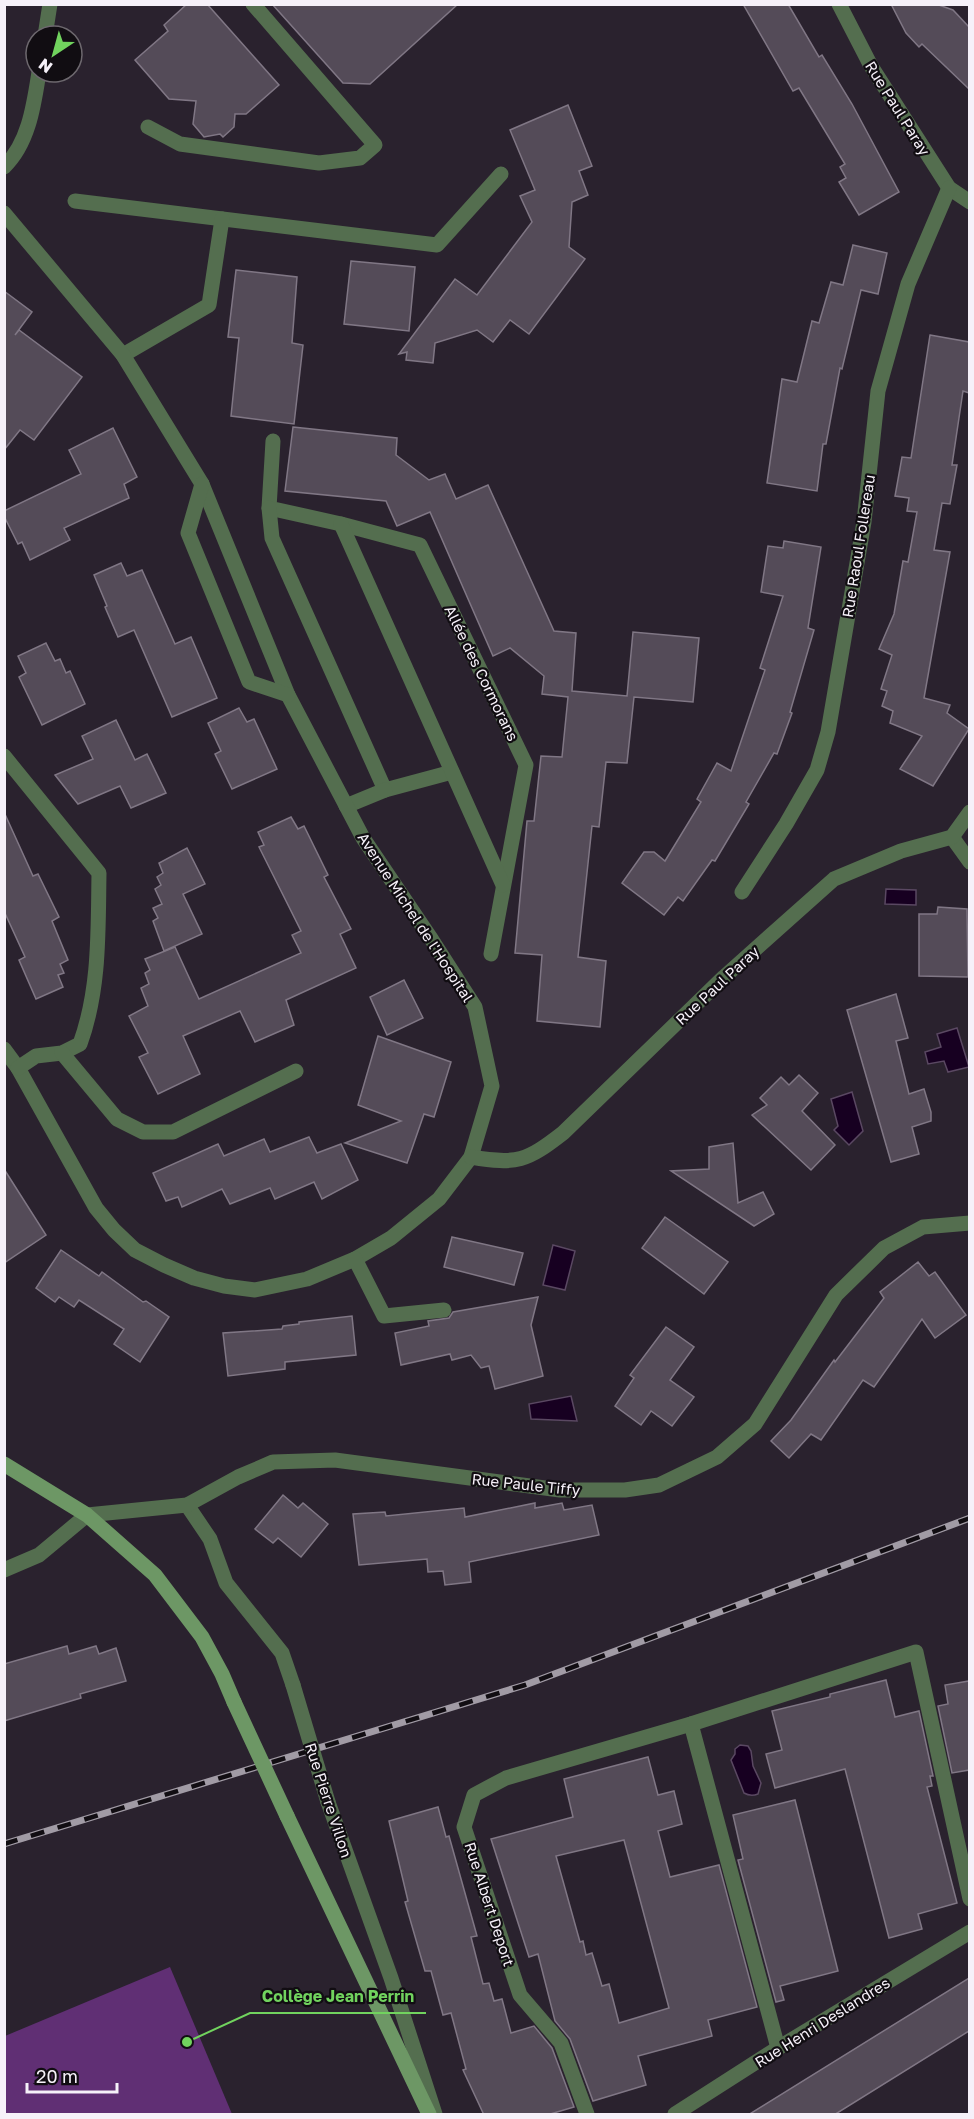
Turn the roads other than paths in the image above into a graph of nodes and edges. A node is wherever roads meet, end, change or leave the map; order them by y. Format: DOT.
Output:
graph roads {
  1 [pos="50,4"];
  2 [pos="253,4"];
  3 [pos="839,4"];
  4 [pos="47,24"];
  5 [pos="37,84"];
  6 [pos="148,127"];
  7 [pos="4,167"];
  8 [pos="501,174"];
  9 [pos="949,188"];
  10 [pos="75,201"];
  11 [pos="969,202"];
  12 [pos="4,213"];
  13 [pos="222,219"];
  14 [pos="123,355"];
  15 [pos="273,441"];
  16 [pos="202,484"];
  17 [pos="269,508"];
  18 [pos="341,524"];
  19 [pos="288,695"];
  20 [pos="4,756"];
  21 [pos="452,772"];
  22 [pos="385,790"];
  23 [pos="346,806"];
  24 [pos="969,812"];
  25 [pos="952,837"];
  26 [pos="969,862"];
  27 [pos="503,885"];
  28 [pos="742,892"];
  29 [pos="491,954"];
  30 [pos="4,1049"];
  31 [pos="62,1053"];
  32 [pos="18,1068"];
  33 [pos="297,1071"];
  34 [pos="471,1157"];
  35 [pos="969,1223"];
  36 [pos="355,1259"];
  37 [pos="444,1310"];
  38 [pos="4,1464"];
  39 [pos="187,1505"];
  40 [pos="87,1515"];
  41 [pos="4,1570"];
  42 [pos="691,1724"];
  43 [pos="969,1899"];
  44 [pos="969,1932"];
  45 [pos="778,2048"];
  46 [pos="429,2115"];
  47 [pos="435,2115"];
  48 [pos="586,2115"];
  49 [pos="675,2115"];
  1 -- 4 [label="street"];
  2 -- 6 [label="street"];
  3 -- 9 [label="street, Rue Paul Paray"];
  5 -- 7 [label="street"];
  8 -- 13 [label="street"];
  9 -- 11 [label="street, Rue Paul Paray"];
  9 -- 28 [label="street, Rue Raoul Follereau"];
  10 -- 13 [label="street"];
  12 -- 14 [label="street, Avenue Michel de l'Hospital"];
  13 -- 14 [label="street"];
  14 -- 16 [label="street, Avenue Michel de l'Hospital"];
  15 -- 17 [label="street"];
  16 -- 19 [label="street, Avenue Michel de l'Hospital"];
  16 -- 19 [label="street"];
  17 -- 18 [label="street, Allée des Cormorans"];
  17 -- 22 [label="street"];
  18 -- 21 [label="street"];
  18 -- 27 [label="street, Allée des Cormorans"];
  19 -- 23 [label="street, Avenue Michel de l'Hospital"];
  20 -- 31 [label="street"];
  21 -- 22 [label="street"];
  21 -- 27 [label="street"];
  22 -- 23 [label="street"];
  23 -- 34 [label="street, Avenue Michel de l'Hospital"];
  24 -- 25 [label="street"];
  25 -- 26 [label="street"];
  25 -- 34 [label="street, Rue Paul Paray"];
  27 -- 29 [label="street, Allée des Cormorans"];
  30 -- 32 [label="street, Avenue Michel de l'Hospital"];
  31 -- 32 [label="street"];
  31 -- 33 [label="street"];
  32 -- 36 [label="street, Avenue Michel de l'Hospital"];
  34 -- 36 [label="street, Avenue Michel de l'Hospital"];
  35 -- 39 [label="street, Rue Paule Tiffy"];
  36 -- 37 [label="street"];
  38 -- 40 [label="street"];
  39 -- 40 [label="street, Rue Paule Tiffy"];
  39 -- 47 [label="street, Rue Pierre Villon, bridge"];
  40 -- 41 [label="street"];
  40 -- 46 [label="street, bridge"];
  42 -- 43 [label="street, Rue Albert Deport"];
  42 -- 45 [label="street"];
  42 -- 48 [label="street, Rue Albert Deport"];
  44 -- 45 [label="street, Rue Henri Deslandres"];
  45 -- 49 [label="street, Rue Henri Deslandres"];
}
